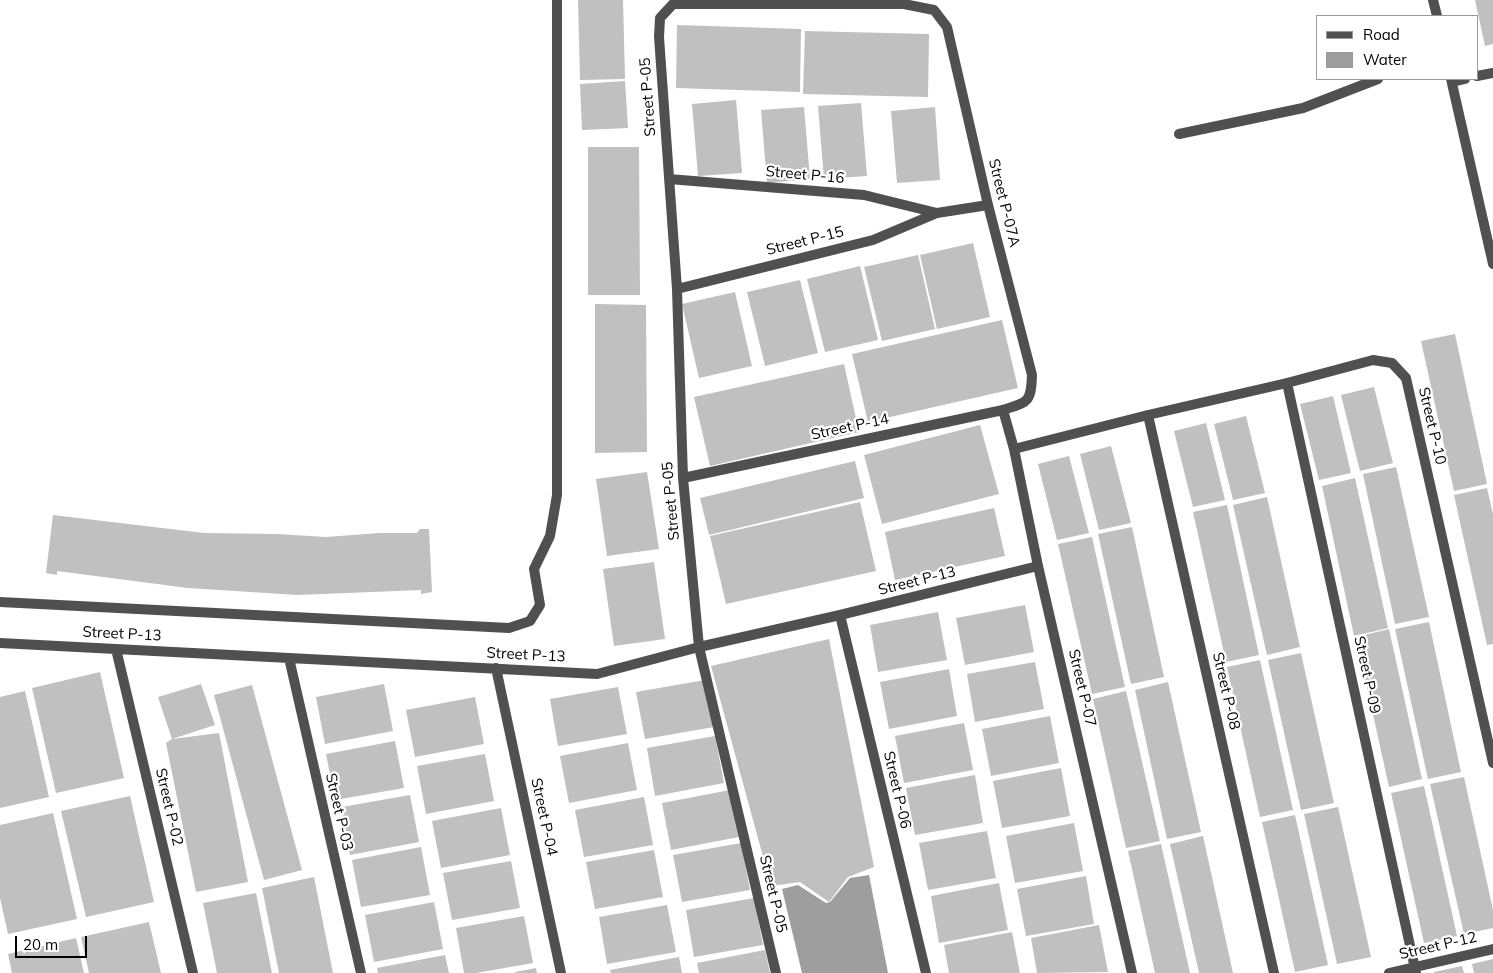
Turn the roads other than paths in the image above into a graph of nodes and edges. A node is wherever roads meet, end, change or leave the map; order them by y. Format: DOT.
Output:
graph roads {
  1 [pos="557,0"];
  2 [pos="1433,0"];
  3 [pos="934,10"];
  4 [pos="1437,15"];
  5 [pos="1493,73"];
  6 [pos="1478,76"];
  7 [pos="1375,80"];
  8 [pos="1451,80"];
  9 [pos="1179,134"];
  10 [pos="669,179"];
  11 [pos="988,205"];
  12 [pos="937,213"];
  13 [pos="1493,264"];
  14 [pos="677,289"];
  15 [pos="1287,383"];
  16 [pos="1022,404"];
  17 [pos="1002,410"];
  18 [pos="1148,415"];
  19 [pos="1014,449"];
  20 [pos="683,478"];
  21 [pos="1038,566"];
  22 [pos="0,602"];
  23 [pos="840,615"];
  24 [pos="0,643"];
  25 [pos="699,647"];
  26 [pos="116,649"];
  27 [pos="289,658"];
  28 [pos="496,668"];
  29 [pos="1493,763"];
  30 [pos="1493,949"];
  31 [pos="1416,970"];
  32 [pos="193,973"];
  33 [pos="361,973"];
  34 [pos="562,973"];
  35 [pos="776,973"];
  36 [pos="926,973"];
  37 [pos="1132,973"];
  38 [pos="1274,973"];
  39 [pos="1389,973"];
  1 -- 22 [label="street"];
  2 -- 4 [label="street"];
  3 -- 10 [label="street, Street P-05"];
  3 -- 11 [label="street, Street P-07A"];
  5 -- 6 [label="street"];
  7 -- 9 [label="street"];
  8 -- 13 [label="street"];
  10 -- 12 [label="street, Street P-16"];
  10 -- 14 [label="street, Street P-05"];
  11 -- 12 [label="street"];
  11 -- 16 [label="street, Street P-07A"];
  12 -- 14 [label="street, Street P-15"];
  14 -- 20 [label="street, Street P-05"];
  15 -- 18 [label="street, Street P-10"];
  15 -- 29 [label="street, Street P-10"];
  15 -- 31 [label="street, Street P-09"];
  16 -- 17 [label="street, Street P-14"];
  17 -- 19 [label="street, Street P-07"];
  17 -- 20 [label="street, Street P-14"];
  18 -- 19 [label="street, Street P-10"];
  18 -- 38 [label="street, Street P-08"];
  19 -- 21 [label="street, Street P-07"];
  20 -- 25 [label="street, Street P-05"];
  21 -- 23 [label="street, Street P-13"];
  21 -- 37 [label="street, Street P-07"];
  23 -- 25 [label="street, Street P-13"];
  23 -- 36 [label="street, Street P-06"];
  24 -- 26 [label="street, Street P-13"];
  25 -- 28 [label="street, Street P-13"];
  25 -- 35 [label="street, Street P-05"];
  26 -- 27 [label="street, Street P-13"];
  26 -- 32 [label="street, Street P-02"];
  27 -- 28 [label="street, Street P-13"];
  27 -- 33 [label="street, Street P-03"];
  28 -- 34 [label="street, Street P-04"];
  30 -- 31 [label="street, Street P-12"];
  31 -- 39 [label="street, Street P-12"];
}
